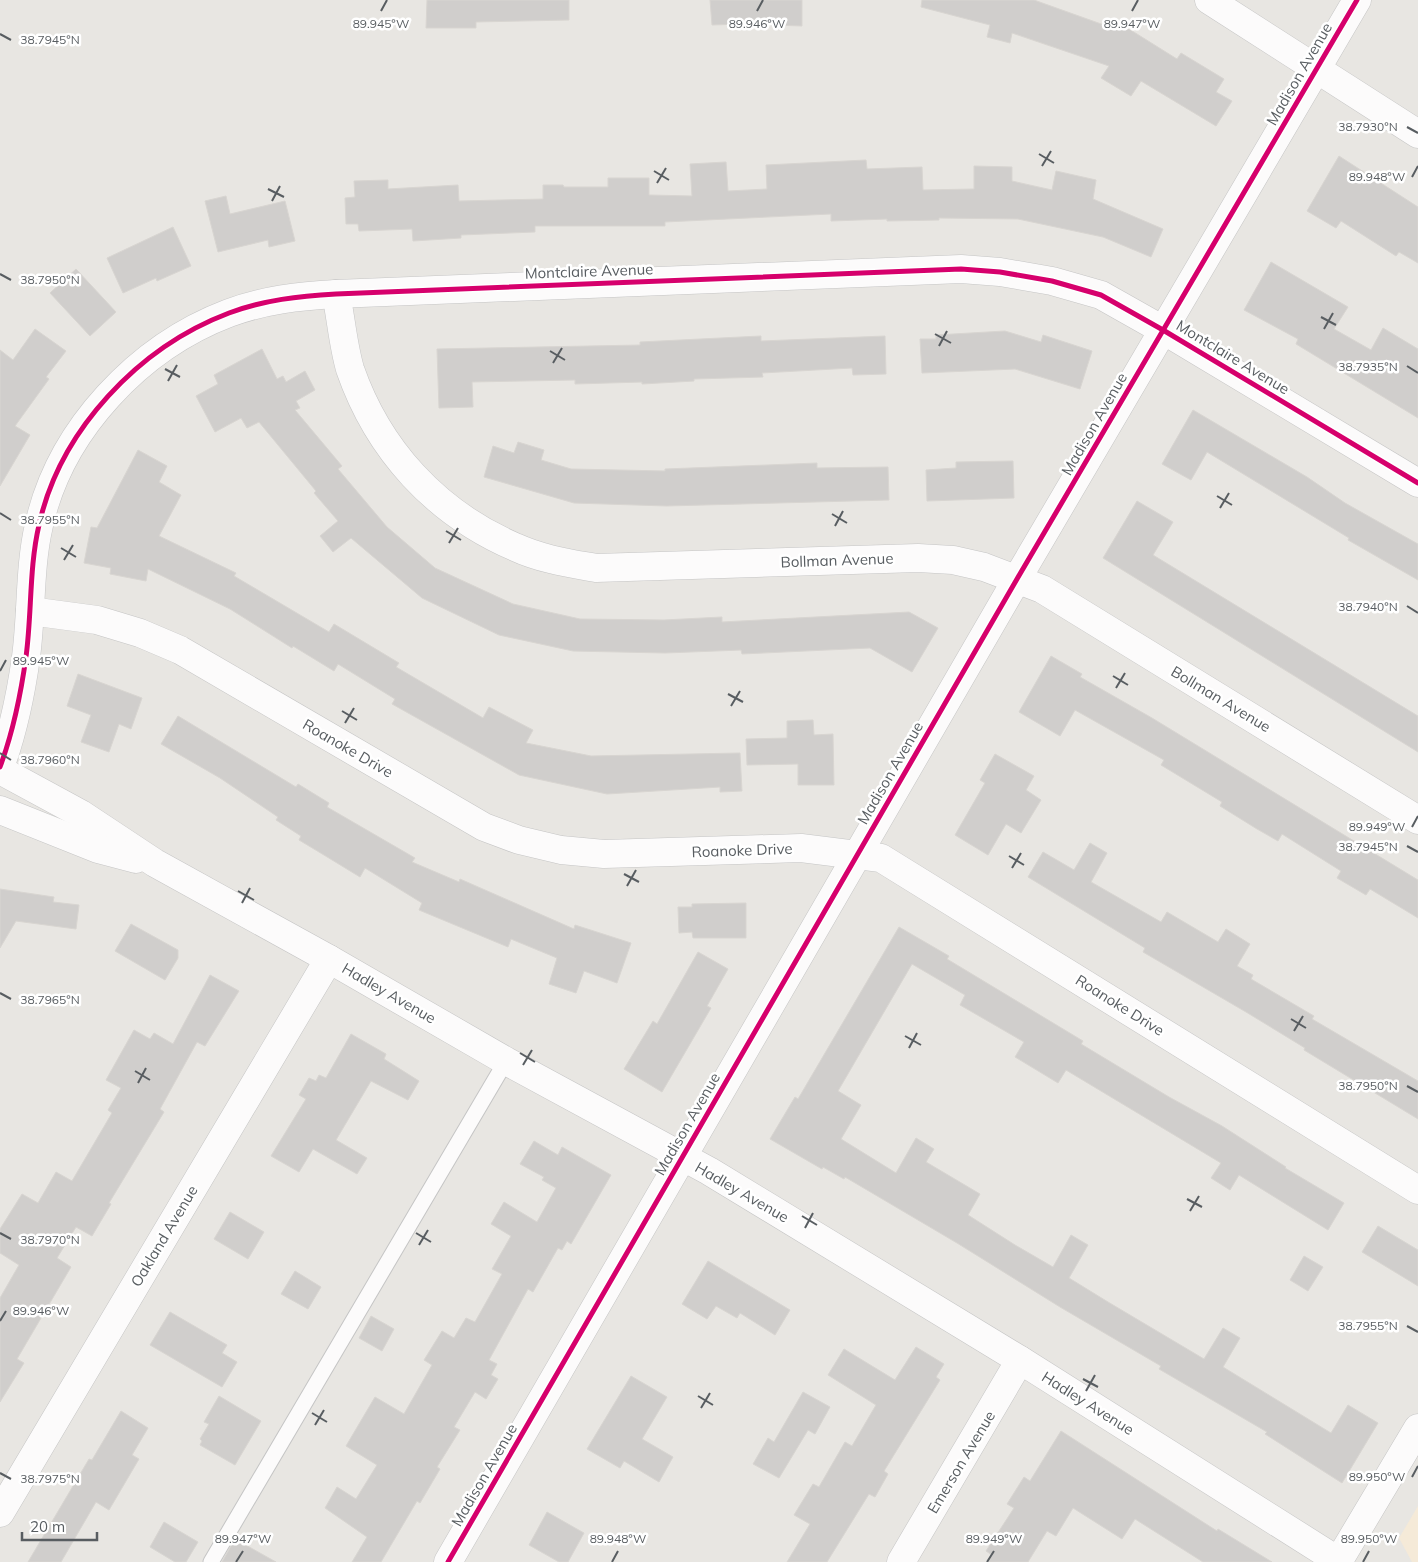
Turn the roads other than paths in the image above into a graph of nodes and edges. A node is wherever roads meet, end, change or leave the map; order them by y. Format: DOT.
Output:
graph roads {
  1 [pos="1209,0"];
  2 [pos="1357,0"];
  3 [pos="1316,69"];
  4 [pos="1418,134"];
  5 [pos="336,294"];
  6 [pos="1163,330"];
  7 [pos="1418,483"];
  8 [pos="1017,579"];
  9 [pos="30,611"];
  10 [pos="2,757"];
  11 [pos="0,810"];
  12 [pos="1418,820"];
  13 [pos="857,855"];
  14 [pos="155,863"];
  15 [pos="329,958"];
  16 [pos="506,1061"];
  17 [pos="682,1158"];
  18 [pos="1418,1190"];
  19 [pos="1020,1360"];
  20 [pos="1418,1428"];
  21 [pos="0,1513"];
  22 [pos="211,1562"];
  23 [pos="448,1562"];
  24 [pos="901,1562"];
  25 [pos="1339,1562"];
  1 -- 3 [label="street"];
  2 -- 3 [label="street, Madison Avenue"];
  3 -- 4 [label="street"];
  3 -- 6 [label="street, Madison Avenue"];
  5 -- 6 [label="street, Montclaire Avenue"];
  5 -- 8 [label="street, Bollman Avenue"];
  5 -- 9 [label="street, Montclaire Avenue"];
  6 -- 7 [label="street, Montclaire Avenue"];
  6 -- 8 [label="street, Madison Avenue"];
  8 -- 12 [label="street, Bollman Avenue"];
  8 -- 13 [label="street, Madison Avenue"];
  9 -- 10 [label="street, Montclaire Avenue"];
  9 -- 13 [label="street, Roanoke Drive"];
  10 -- 14 [label="street, Hadley Avenue"];
  11 -- 14 [label="street, Hadley Avenue"];
  13 -- 17 [label="street, Madison Avenue"];
  13 -- 18 [label="street, Roanoke Drive"];
  14 -- 15 [label="street, Hadley Avenue"];
  15 -- 16 [label="street, Hadley Avenue"];
  15 -- 21 [label="street, Oakland Avenue"];
  16 -- 17 [label="street, Hadley Avenue"];
  16 -- 22 [label="lane"];
  17 -- 19 [label="street, Hadley Avenue"];
  17 -- 23 [label="street, Madison Avenue"];
  19 -- 24 [label="street, Emerson Avenue"];
  19 -- 25 [label="street, Hadley Avenue"];
  20 -- 25 [label="street"];
}
